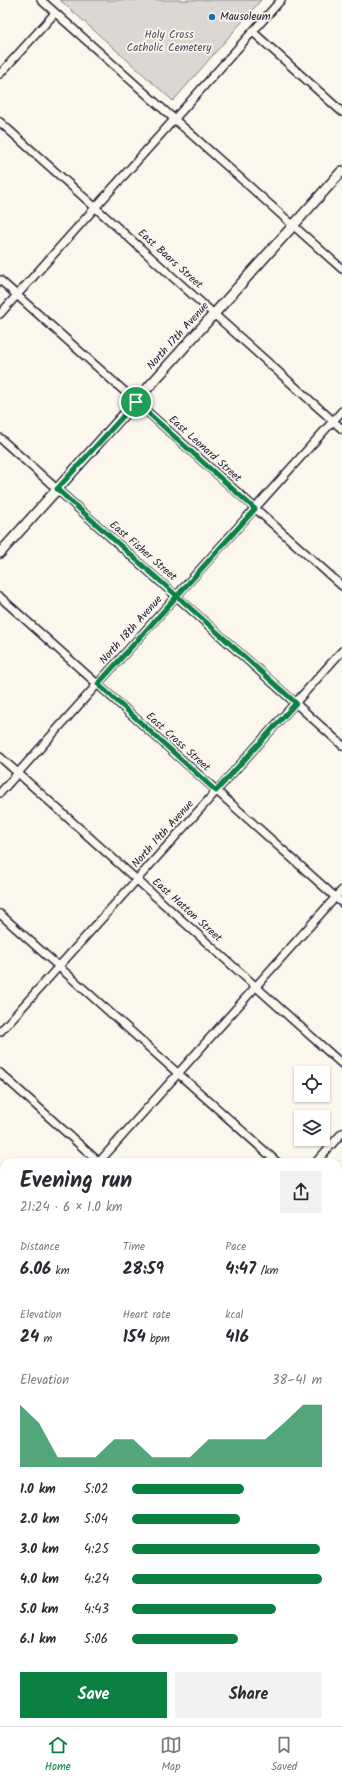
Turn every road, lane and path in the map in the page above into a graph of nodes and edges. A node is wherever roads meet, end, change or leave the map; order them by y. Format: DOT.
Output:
graph roads {
  1 [pos="41,0"];
  2 [pos="282,0"];
  3 [pos="55,13"];
  4 [pos="253,32"];
  5 [pos="0,74"];
  6 [pos="342,112"];
  7 [pos="174,120"];
  8 [pos="0,122"];
  9 [pos="342,171"];
  10 [pos="95,208"];
  11 [pos="293,226"];
  12 [pos="342,269"];
  13 [pos="0,280"];
  14 [pos="17,295"];
  15 [pos="0,314"];
  16 [pos="214,314"];
  17 [pos="136,402"];
  18 [pos="342,411"];
  19 [pos="333,421"];
  20 [pos="342,429"];
  21 [pos="0,438"];
  22 [pos="57,489"];
  23 [pos="255,509"];
  24 [pos="0,553"];
  25 [pos="342,586"];
  26 [pos="177,596"];
  27 [pos="0,597"];
  28 [pos="342,651"];
  29 [pos="98,684"];
  30 [pos="296,703"];
  31 [pos="342,744"];
  32 [pos="0,757"];
  33 [pos="18,773"];
  34 [pos="216,791"];
  35 [pos="0,793"];
  36 [pos="137,880"];
  37 [pos="342,890"];
  38 [pos="336,897"];
  39 [pos="342,903"];
  40 [pos="0,914"];
  41 [pos="59,967"];
  42 [pos="256,987"];
  43 [pos="0,1032"];
  44 [pos="342,1064"];
  45 [pos="0,1073"];
  46 [pos="178,1074"];
  47 [pos="342,1133"];
  48 [pos="95,1158"];
  49 [pos="103,1158"];
  50 [pos="272,1158"];
  51 [pos="320,1158"];
  1 -- 3 [label="street"];
  2 -- 4 [label="street"];
  3 -- 5 [label="street"];
  3 -- 7 [label="street"];
  4 -- 6 [label="street"];
  4 -- 7 [label="street"];
  7 -- 10 [label="street"];
  7 -- 11 [label="street"];
  8 -- 10 [label="street, East Baars Street"];
  9 -- 11 [label="street, North 17th Avenue"];
  10 -- 14 [label="street"];
  10 -- 16 [label="street, East Baars Street"];
  11 -- 12 [label="street"];
  11 -- 16 [label="street, North 17th Avenue"];
  13 -- 14 [label="street, East Leonard Street"];
  14 -- 15 [label="street"];
  14 -- 17 [label="street, East Leonard Street"];
  16 -- 17 [label="street, North 17th Avenue"];
  16 -- 19 [label="street, East Baars Street"];
  17 -- 22 [label="street, North 17th Avenue"];
  17 -- 23 [label="street, East Leonard Street"];
  18 -- 19 [label="street, North 18th Avenue"];
  19 -- 20 [label="street, East Baars Street"];
  19 -- 23 [label="street, North 18th Avenue"];
  21 -- 22 [label="street, East Fisher Street"];
  22 -- 24 [label="street, North 17th Avenue"];
  22 -- 26 [label="street, East Fisher Street"];
  23 -- 25 [label="street, East Leonard Street"];
  23 -- 26 [label="street, North 18th Avenue"];
  26 -- 29 [label="street, North 18th Avenue"];
  26 -- 30 [label="street, East Fisher Street"];
  27 -- 29 [label="street, East Cross Street"];
  28 -- 30 [label="street, North 19th Avenue"];
  29 -- 33 [label="street, North 18th Avenue"];
  29 -- 34 [label="street, East Cross Street"];
  30 -- 31 [label="street, East Fisher Street"];
  30 -- 34 [label="street, North 19th Avenue"];
  32 -- 33 [label="street, East Hatton Street"];
  33 -- 35 [label="street, North 18th Avenue"];
  33 -- 36 [label="street, East Hatton Street"];
  34 -- 36 [label="street, North 19th Avenue"];
  34 -- 38 [label="street, East Cross Street"];
  36 -- 41 [label="street, North 19th Avenue"];
  36 -- 42 [label="street, East Hatton Street"];
  37 -- 38 [label="street"];
  38 -- 39 [label="street, East Cross Street"];
  38 -- 42 [label="street"];
  40 -- 41 [label="street"];
  41 -- 43 [label="street, North 19th Avenue"];
  41 -- 46 [label="street"];
  42 -- 44 [label="street, East Hatton Street"];
  42 -- 46 [label="street"];
  45 -- 48 [label="street"];
  46 -- 49 [label="street"];
  46 -- 50 [label="street"];
  47 -- 51 [label="street"];
}
